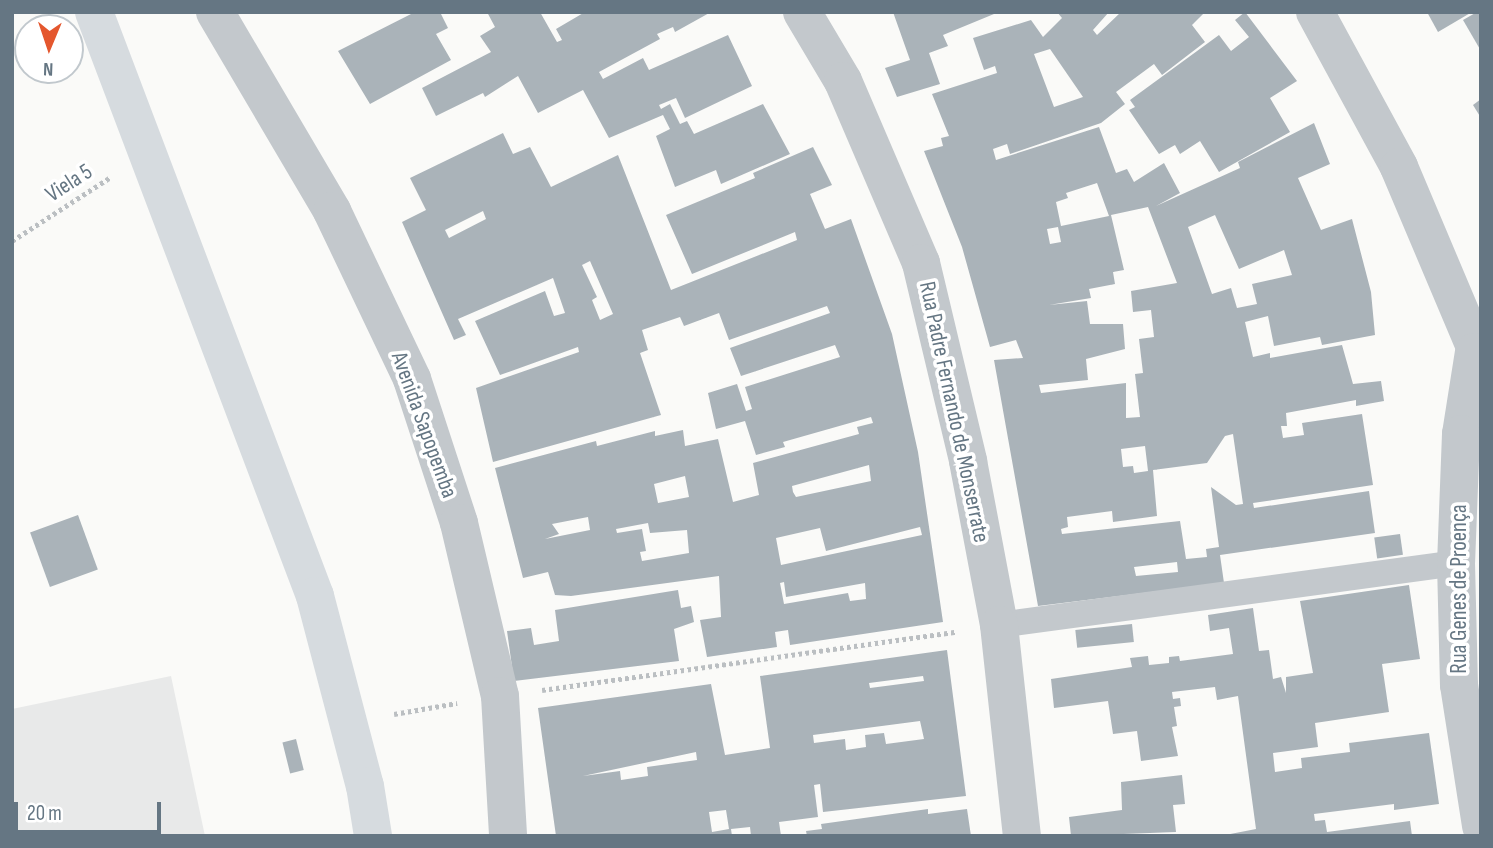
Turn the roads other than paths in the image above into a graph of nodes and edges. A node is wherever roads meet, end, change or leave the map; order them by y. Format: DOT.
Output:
graph roads {
  1 [pos="94,12"];
  2 [pos="215,12"];
  3 [pos="802,12"];
  4 [pos="1315,12"];
  5 [pos="1477,356"];
  6 [pos="1456,563"];
  7 [pos="999,625"];
  8 [pos="1481,826"];
  9 [pos="373,836"];
  10 [pos="508,836"];
  11 [pos="1022,836"];
  1 -- 9 [label="main road"];
  2 -- 10 [label="street, Avenida Sapopemba"];
  3 -- 7 [label="street, Rua Padre Fernando de Monserrate"];
  4 -- 5 [label="street"];
  5 -- 6 [label="street, Rua Genes de Proença"];
  6 -- 7 [label="lane"];
  6 -- 8 [label="street, Rua Genes de Proença"];
  7 -- 11 [label="street, Rua Padre Fernando de Monserrate"];
}
